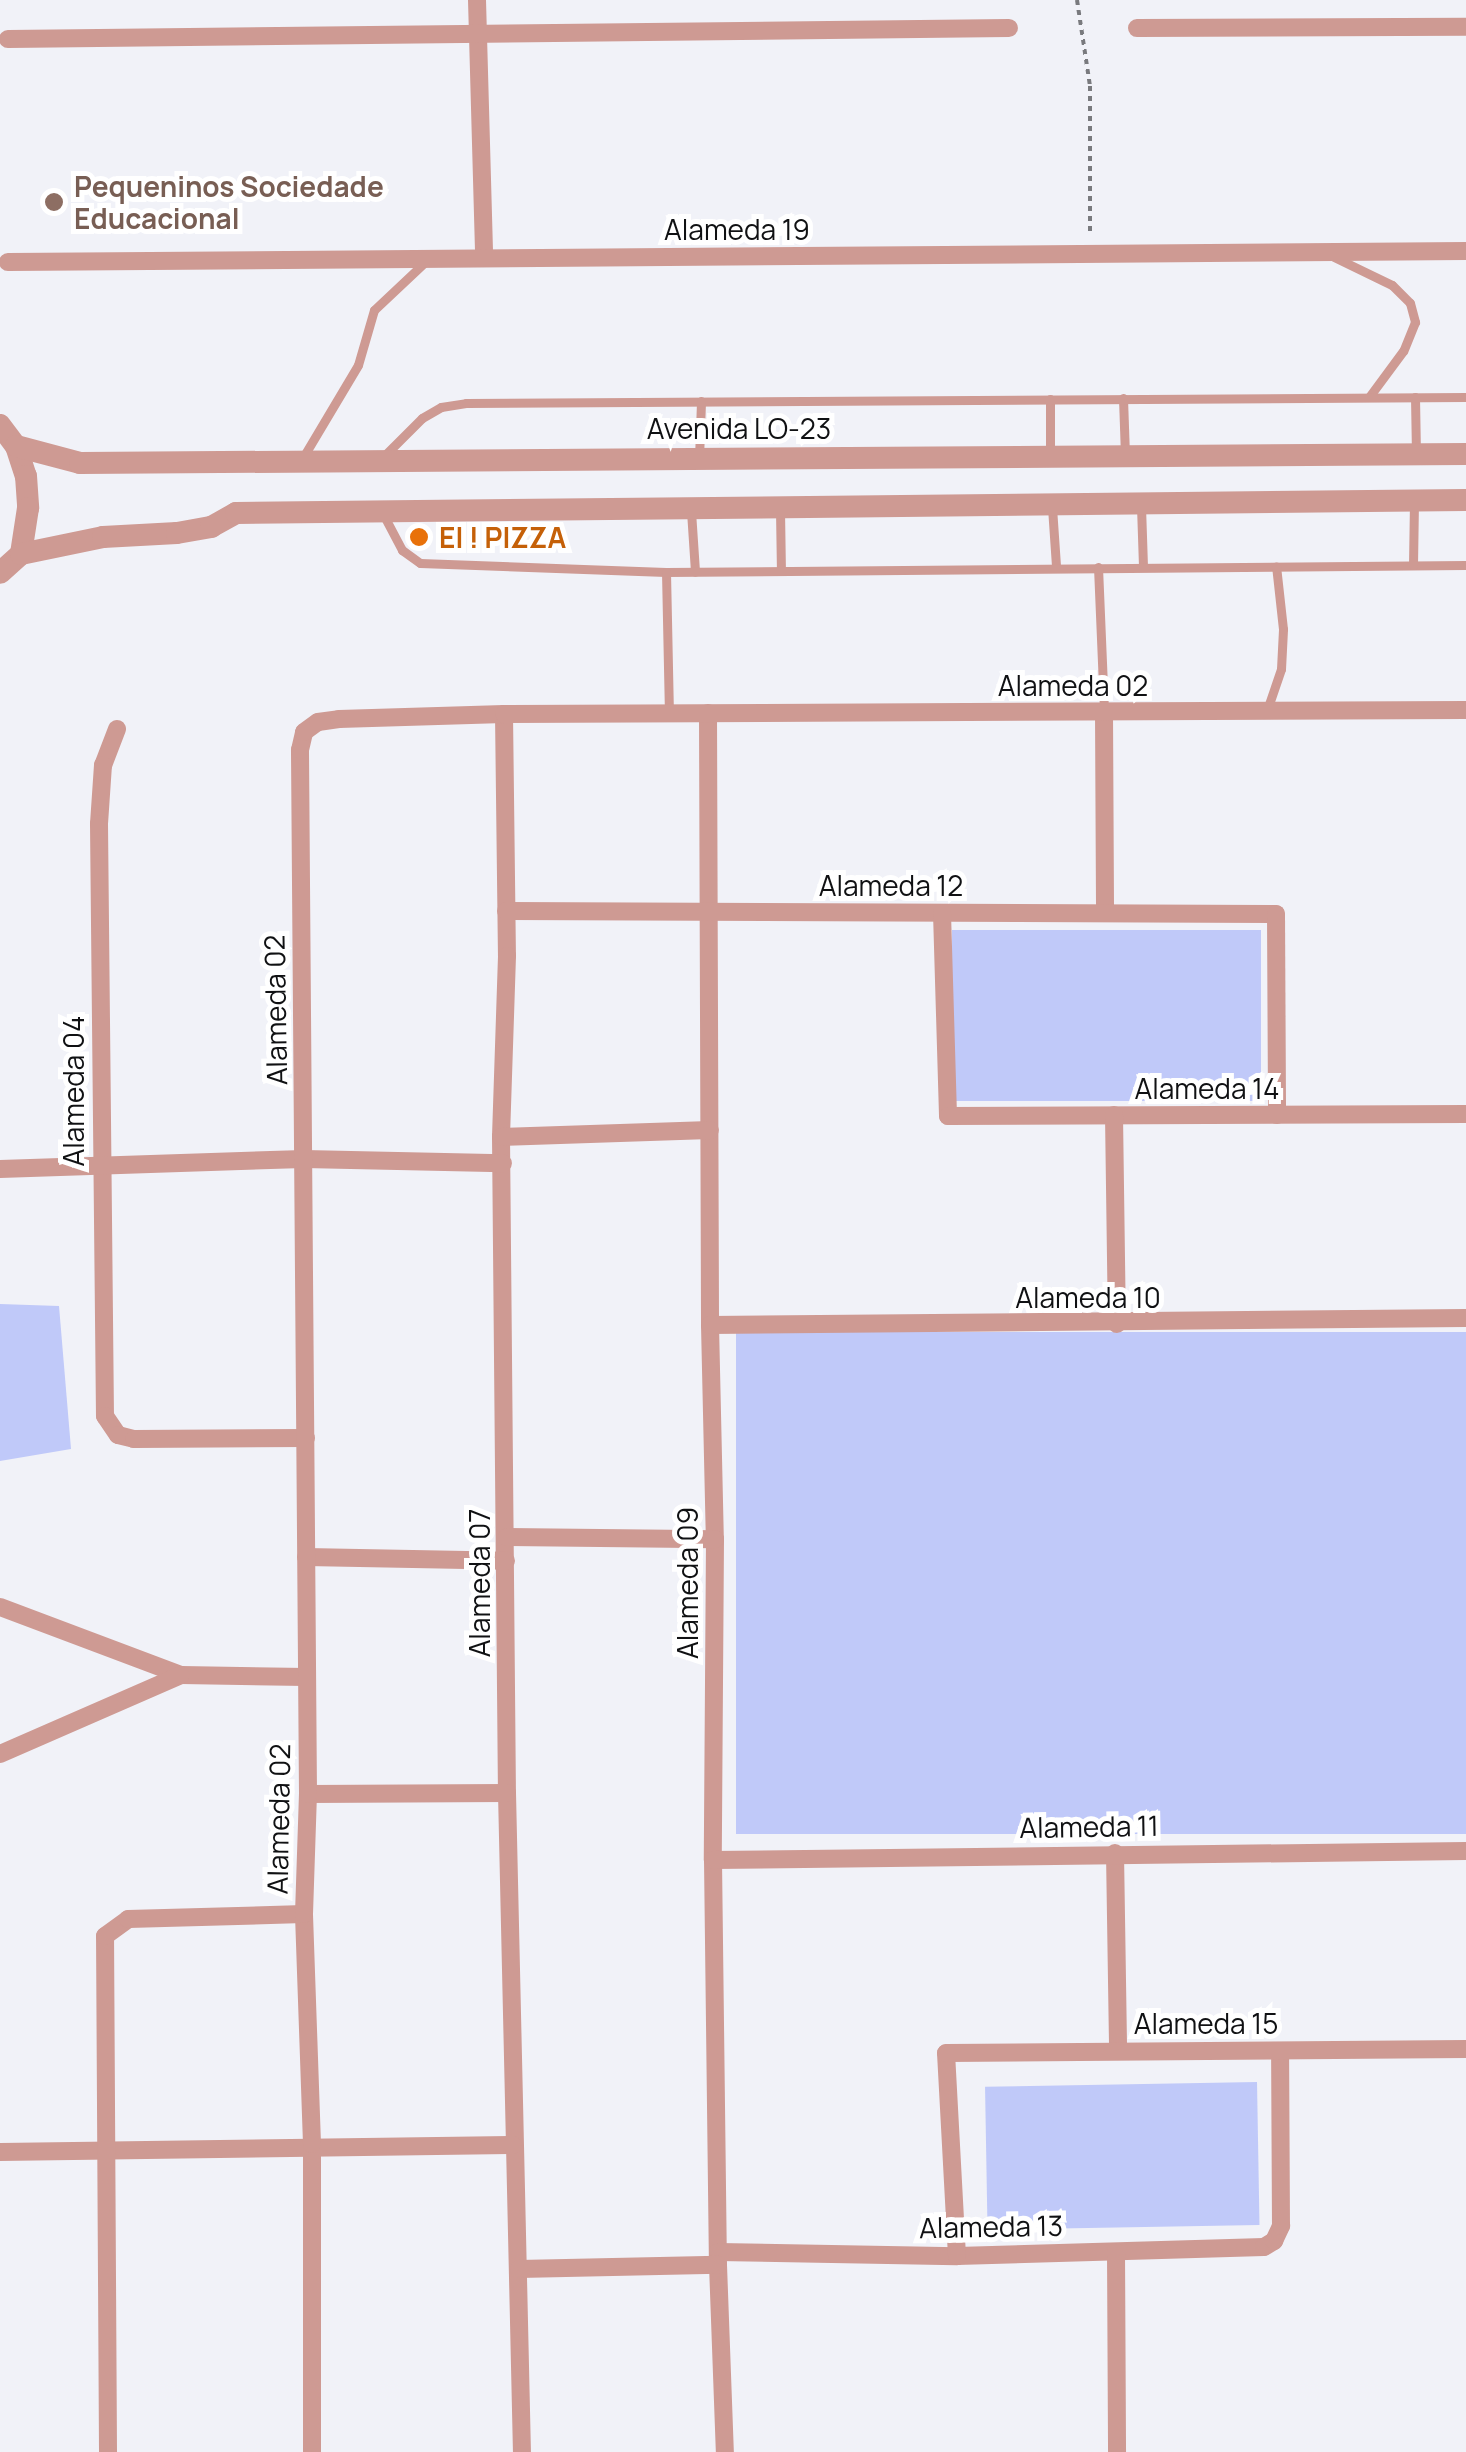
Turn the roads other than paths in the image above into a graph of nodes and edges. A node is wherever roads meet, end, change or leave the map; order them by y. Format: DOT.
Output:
graph roads {
  1 [pos="478,0"];
  2 [pos="1008,28"];
  3 [pos="1137,28"];
  4 [pos="1466,28"];
  5 [pos="477,37"];
  6 [pos="8,40"];
  7 [pos="1466,251"];
  8 [pos="1322,252"];
  9 [pos="429,258"];
  10 [pos="484,258"];
  11 [pos="8,262"];
  12 [pos="1415,396"];
  13 [pos="1466,396"];
  14 [pos="1369,397"];
  15 [pos="1123,398"];
  16 [pos="1050,399"];
  17 [pos="701,402"];
  18 [pos="0,425"];
  19 [pos="16,446"];
  20 [pos="1416,454"];
  21 [pos="1466,454"];
  22 [pos="1050,456"];
  23 [pos="1125,456"];
  24 [pos="699,458"];
  25 [pos="301,461"];
  26 [pos="379,461"];
  27 [pos="1466,500"];
  28 [pos="1414,501"];
  29 [pos="1052,504"];
  30 [pos="1141,504"];
  31 [pos="691,508"];
  32 [pos="780,508"];
  33 [pos="382,512"];
  34 [pos="21,554"];
  35 [pos="1413,565"];
  36 [pos="1466,565"];
  37 [pos="1056,566"];
  38 [pos="1143,566"];
  39 [pos="1276,566"];
  40 [pos="1098,567"];
  41 [pos="781,571"];
  42 [pos="666,572"];
  43 [pos="695,572"];
  44 [pos="0,573"];
  45 [pos="1466,710"];
  46 [pos="1267,712"];
  47 [pos="1104,713"];
  48 [pos="504,714"];
  49 [pos="669,714"];
  50 [pos="708,714"];
  51 [pos="117,729"];
  52 [pos="506,904"];
  53 [pos="711,912"];
  54 [pos="942,913"];
  55 [pos="1105,914"];
  56 [pos="1466,1114"];
  57 [pos="1114,1115"];
  58 [pos="1277,1115"];
  59 [pos="710,1130"];
  60 [pos="502,1137"];
  61 [pos="304,1159"];
  62 [pos="503,1163"];
  63 [pos="100,1166"];
  64 [pos="0,1168"];
  65 [pos="1466,1318"];
  66 [pos="1116,1324"];
  67 [pos="710,1326"];
  68 [pos="306,1438"];
  69 [pos="508,1537"];
  70 [pos="715,1539"];
  71 [pos="306,1557"];
  72 [pos="506,1561"];
  73 [pos="0,1606"];
  74 [pos="181,1675"];
  75 [pos="306,1677"];
  76 [pos="0,1754"];
  77 [pos="508,1793"];
  78 [pos="308,1794"];
  79 [pos="1466,1850"];
  80 [pos="1115,1852"];
  81 [pos="713,1860"];
  82 [pos="304,1914"];
  83 [pos="1466,2049"];
  84 [pos="1118,2050"];
  85 [pos="1280,2052"];
  86 [pos="312,2144"];
  87 [pos="513,2145"];
  88 [pos="104,2150"];
  89 [pos="0,2152"];
  90 [pos="1116,2252"];
  91 [pos="957,2256"];
  92 [pos="718,2258"];
  93 [pos="519,2269"];
  94 [pos="108,2452"];
  95 [pos="312,2452"];
  96 [pos="522,2452"];
  97 [pos="725,2452"];
  98 [pos="1117,2452"];
  1 -- 5 [label="street"];
  2 -- 5 [label="street"];
  3 -- 4 [label="street"];
  5 -- 6 [label="street"];
  5 -- 10 [label="street"];
  7 -- 8 [label="street, Alameda 19"];
  8 -- 10 [label="street, Alameda 19"];
  8 -- 14 [label="lane"];
  9 -- 10 [label="street, Alameda 19"];
  9 -- 11 [label="street, Alameda 19"];
  9 -- 25 [label="lane"];
  12 -- 13 [label="lane"];
  12 -- 14 [label="lane"];
  12 -- 20 [label="lane"];
  14 -- 15 [label="lane"];
  15 -- 16 [label="lane"];
  15 -- 23 [label="lane"];
  16 -- 17 [label="lane"];
  16 -- 22 [label="lane"];
  17 -- 24 [label="lane"];
  17 -- 26 [label="lane"];
  18 -- 19 [label="street"];
  19 -- 25 [label="street, Avenida LO-23"];
  19 -- 34 [label="street"];
  20 -- 21 [label="street, Avenida LO-23"];
  20 -- 23 [label="street, Avenida LO-23"];
  22 -- 23 [label="street, Avenida LO-23"];
  22 -- 24 [label="street, Avenida LO-23"];
  24 -- 26 [label="street, Avenida LO-23"];
  25 -- 26 [label="street, Avenida LO-23"];
  27 -- 28 [label="street"];
  28 -- 30 [label="street"];
  28 -- 35 [label="lane"];
  29 -- 30 [label="street"];
  29 -- 32 [label="street"];
  29 -- 37 [label="lane"];
  30 -- 38 [label="lane"];
  31 -- 32 [label="street"];
  31 -- 33 [label="street"];
  31 -- 43 [label="lane"];
  32 -- 41 [label="lane"];
  33 -- 34 [label="street"];
  33 -- 42 [label="lane"];
  34 -- 44 [label="street"];
  35 -- 36 [label="lane"];
  35 -- 39 [label="lane"];
  37 -- 40 [label="lane"];
  37 -- 41 [label="lane"];
  38 -- 39 [label="lane"];
  38 -- 40 [label="lane"];
  39 -- 46 [label="lane"];
  40 -- 47 [label="lane"];
  41 -- 43 [label="lane"];
  42 -- 43 [label="lane"];
  42 -- 49 [label="lane"];
  45 -- 46 [label="street, Alameda 02"];
  46 -- 47 [label="street, Alameda 02"];
  47 -- 50 [label="street, Alameda 02"];
  47 -- 55 [label="street"];
  48 -- 49 [label="street, Alameda 02"];
  48 -- 52 [label="street, Alameda 07"];
  48 -- 61 [label="street, Alameda 02"];
  49 -- 50 [label="street, Alameda 02"];
  50 -- 53 [label="street, Alameda 09"];
  51 -- 63 [label="street, Alameda 04"];
  52 -- 53 [label="street, Alameda 12"];
  52 -- 60 [label="street, Alameda 07"];
  53 -- 54 [label="street, Alameda 12"];
  53 -- 59 [label="street, Alameda 09"];
  54 -- 55 [label="street, Alameda 12"];
  54 -- 57 [label="street, Alameda 14"];
  55 -- 58 [label="street, Alameda 12"];
  56 -- 58 [label="street, Alameda 14"];
  57 -- 58 [label="street, Alameda 14"];
  57 -- 66 [label="street"];
  59 -- 60 [label="street"];
  59 -- 67 [label="street, Alameda 09"];
  60 -- 62 [label="street, Alameda 07"];
  61 -- 62 [label="street"];
  61 -- 63 [label="street"];
  61 -- 68 [label="street, Alameda 02"];
  62 -- 69 [label="street, Alameda 07"];
  63 -- 64 [label="street"];
  63 -- 68 [label="street, Alameda 04"];
  65 -- 66 [label="street, Alameda 10"];
  66 -- 67 [label="street, Alameda 10"];
  67 -- 70 [label="street, Alameda 09"];
  68 -- 71 [label="street, Alameda 02"];
  69 -- 70 [label="street"];
  69 -- 72 [label="street, Alameda 07"];
  70 -- 81 [label="street, Alameda 09"];
  71 -- 72 [label="street"];
  71 -- 75 [label="street, Alameda 02"];
  72 -- 77 [label="street, Alameda 07"];
  73 -- 74 [label="street"];
  74 -- 75 [label="street"];
  74 -- 76 [label="street"];
  75 -- 78 [label="street, Alameda 02"];
  77 -- 78 [label="street"];
  77 -- 87 [label="street, Alameda 07"];
  78 -- 82 [label="street, Alameda 02"];
  79 -- 80 [label="street, Alameda 11"];
  80 -- 81 [label="street, Alameda 11"];
  80 -- 84 [label="street"];
  81 -- 92 [label="street, Alameda 09"];
  82 -- 86 [label="street, Alameda 02"];
  82 -- 88 [label="street"];
  83 -- 85 [label="street, Alameda 15"];
  84 -- 85 [label="street, Alameda 15"];
  84 -- 91 [label="street, Alameda 15"];
  85 -- 90 [label="street, Alameda 13"];
  86 -- 87 [label="street"];
  86 -- 88 [label="street"];
  86 -- 95 [label="street, Alameda 02"];
  87 -- 93 [label="street, Alameda 07"];
  88 -- 89 [label="street"];
  88 -- 94 [label="street"];
  90 -- 91 [label="street, Alameda 13"];
  90 -- 98 [label="street"];
  91 -- 92 [label="street, Alameda 13"];
  92 -- 93 [label="street, Alameda 13"];
  92 -- 97 [label="street, Alameda 09"];
  93 -- 96 [label="street, Alameda 07"];
}
